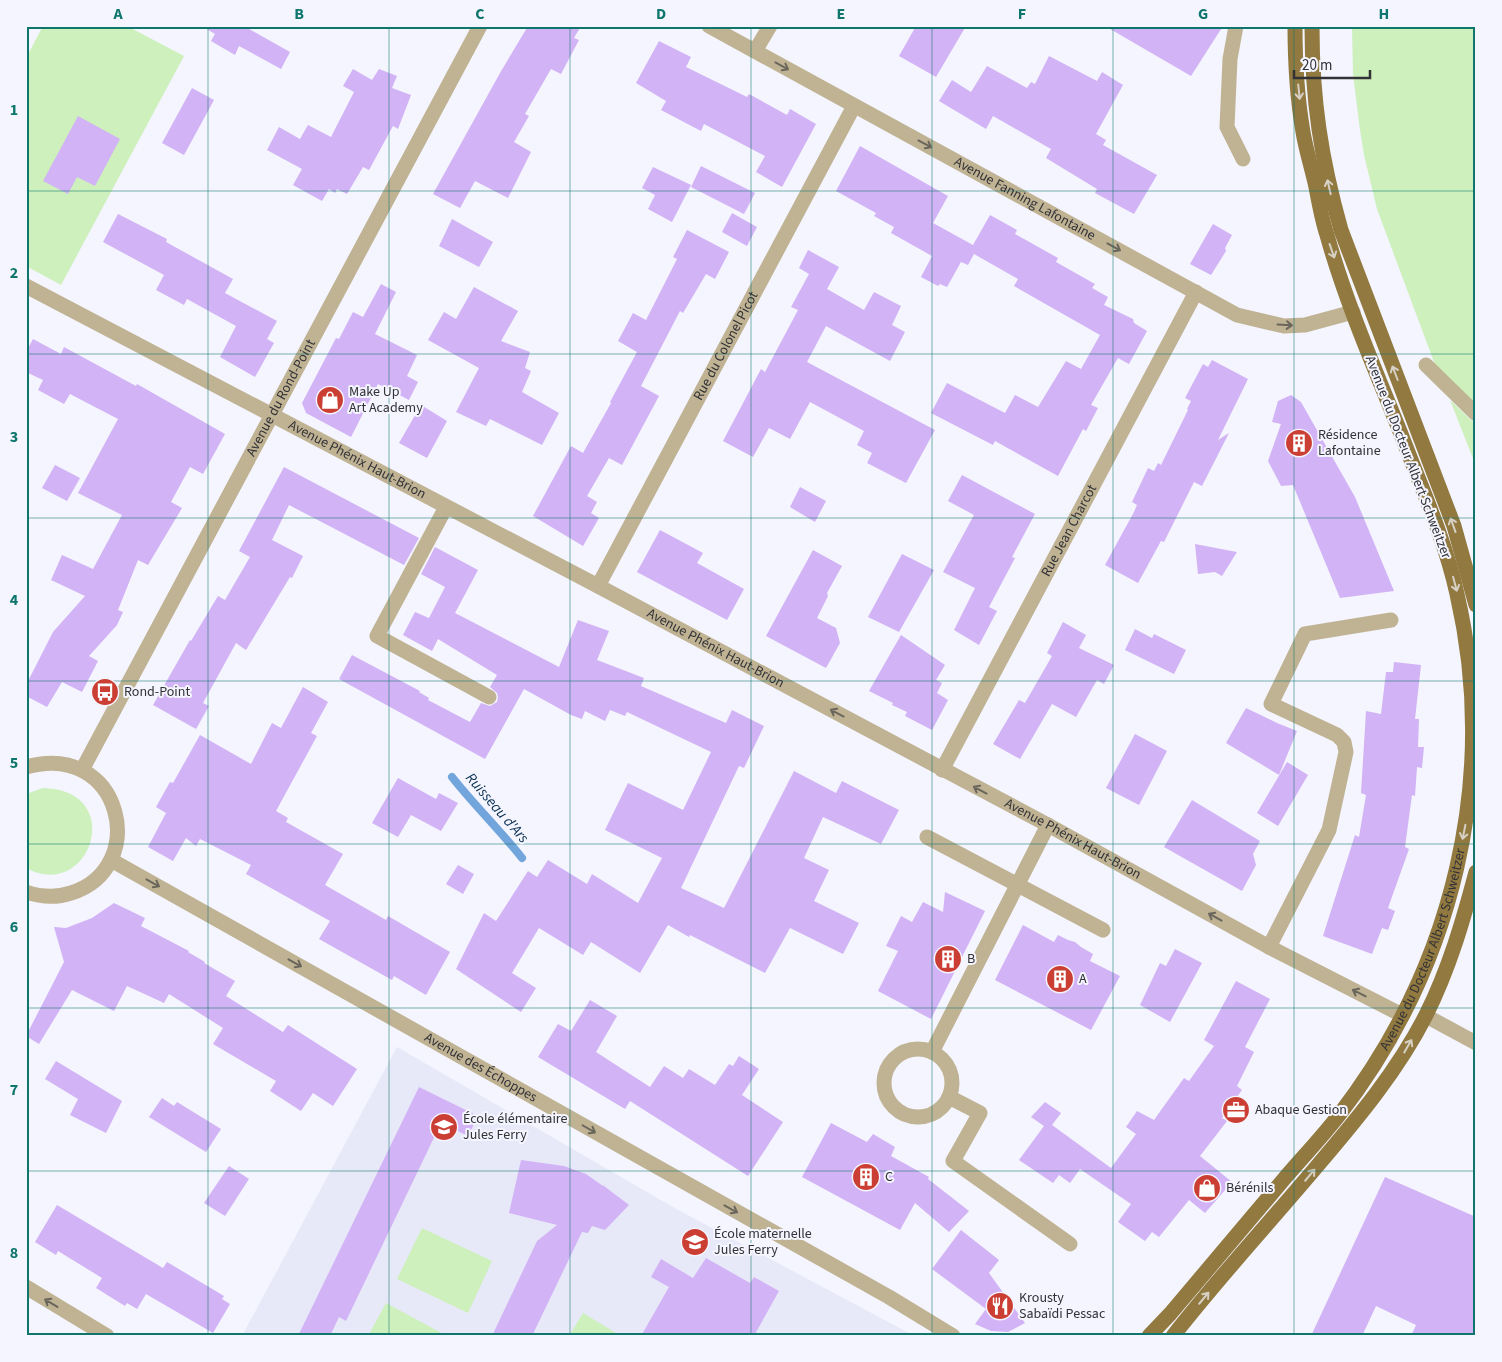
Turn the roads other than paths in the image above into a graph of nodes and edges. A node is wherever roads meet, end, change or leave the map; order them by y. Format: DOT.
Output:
graph roads {
  1 [pos="480,26"];
  2 [pos="709,26"];
  3 [pos="770,26"];
  4 [pos="1236,26"];
  5 [pos="1295,26"];
  6 [pos="1312,26"];
  7 [pos="755,51"];
  8 [pos="854,106"];
  9 [pos="1244,159"];
  10 [pos="26,286"];
  11 [pos="1196,292"];
  12 [pos="1353,312"];
  13 [pos="1426,365"];
  14 [pos="1476,414"];
  15 [pos="271,416"];
  16 [pos="446,506"];
  17 [pos="598,586"];
  18 [pos="1476,605"];
  19 [pos="1391,620"];
  20 [pos="489,697"];
  21 [pos="26,767"];
  22 [pos="82,770"];
  23 [pos="942,770"];
  24 [pos="1048,825"];
  25 [pos="927,837"];
  26 [pos="111,860"];
  27 [pos="1476,872"];
  28 [pos="1017,885"];
  29 [pos="26,892"];
  30 [pos="1103,930"];
  31 [pos="1269,947"];
  32 [pos="1402,1016"];
  33 [pos="1426,1016"];
  34 [pos="1476,1043"];
  35 [pos="932,1052"];
  36 [pos="949,1096"];
  37 [pos="1070,1244"];
  38 [pos="26,1288"];
  39 [pos="107,1336"];
  40 [pos="953,1336"];
  41 [pos="1149,1336"];
  42 [pos="1173,1336"];
  1 -- 15 [label="street, Avenue du Rond-Point"];
  2 -- 7 [label="street, Avenue Fanning Lafontaine"];
  3 -- 7 [label="street"];
  4 -- 9 [label="street"];
  5 -- 12 [label="main road, Avenue du Docteur Albert Schweitzer, one-way"];
  18 -- 6 [label="main road, Avenue du Docteur Albert Schweitzer, one-way"];
  7 -- 8 [label="street, Avenue Fanning Lafontaine, one-way"];
  8 -- 11 [label="street, Avenue Fanning Lafontaine, one-way"];
  8 -- 17 [label="street, Rue du Colonel Picot"];
  10 -- 15 [label="street, Avenue Phénix Haut-Brion"];
  11 -- 12 [label="street, Avenue Fanning Lafontaine, one-way"];
  11 -- 23 [label="street, Rue Jean Charcot"];
  12 -- 32 [label="main road, Avenue du Docteur Albert Schweitzer, one-way"];
  13 -- 14 [label="street"];
  15 -- 16 [label="street, Avenue Phénix Haut-Brion"];
  15 -- 22 [label="street, Avenue du Rond-Point"];
  16 -- 17 [label="street, Avenue Phénix Haut-Brion"];
  16 -- 20 [label="street"];
  23 -- 17 [label="street, Avenue Phénix Haut-Brion, one-way"];
  19 -- 31 [label="street"];
  21 -- 22 [label="street"];
  22 -- 26 [label="street"];
  24 -- 23 [label="street, Avenue Phénix Haut-Brion, one-way"];
  24 -- 28 [label="street"];
  31 -- 24 [label="street, Avenue Phénix Haut-Brion, one-way"];
  25 -- 28 [label="street"];
  26 -- 29 [label="street"];
  26 -- 40 [label="street, Avenue des Échoppes, one-way"];
  27 -- 33 [label="main road, Avenue du Docteur Albert Schweitzer"];
  28 -- 30 [label="street"];
  28 -- 35 [label="street"];
  32 -- 31 [label="street, Avenue Phénix Haut-Brion, one-way"];
  32 -- 41 [label="main road, Avenue du Docteur Albert Schweitzer"];
  33 -- 34 [label="street"];
  42 -- 33 [label="main road, Avenue du Docteur Albert Schweitzer, one-way"];
  35 -- 36 [label="street"];
  35 -- 36 [label="street"];
  36 -- 37 [label="street"];
  39 -- 38 [label="street, one-way"];
}
